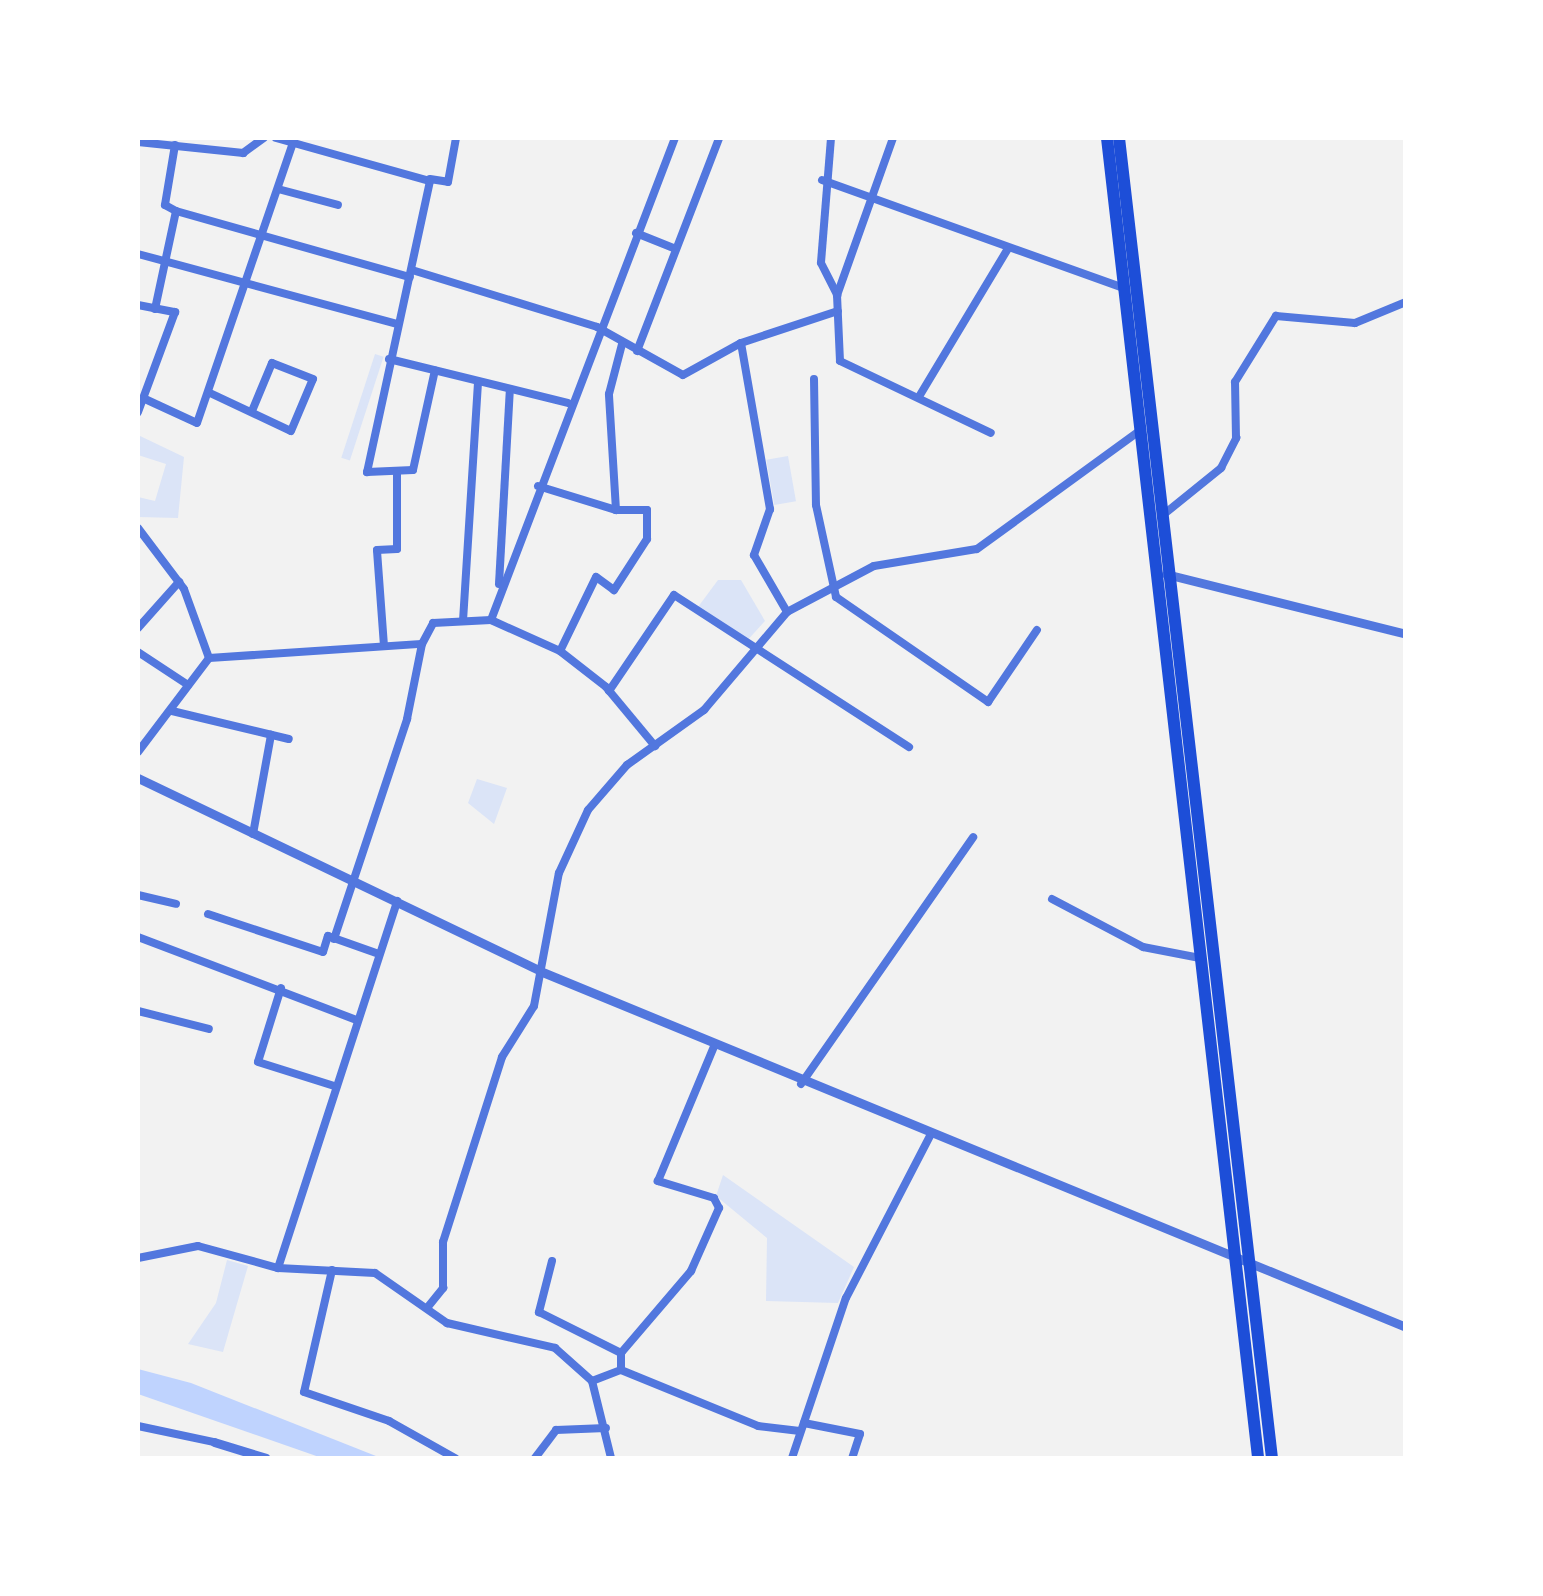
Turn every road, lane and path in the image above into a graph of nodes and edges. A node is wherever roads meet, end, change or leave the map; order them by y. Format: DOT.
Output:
graph roads {
  1 [pos="264,138"];
  2 [pos="276,138"];
  3 [pos="456,138"];
  4 [pos="675,138"];
  5 [pos="719,138"];
  6 [pos="831,138"];
  7 [pos="893,138"];
  8 [pos="1107,138"];
  9 [pos="1119,138"];
  10 [pos="140,141"];
  11 [pos="293,143"];
  12 [pos="176,145"];
  13 [pos="822,180"];
  14 [pos="430,181"];
  15 [pos="278,189"];
  16 [pos="874,199"];
  17 [pos="338,206"];
  18 [pos="176,211"];
  19 [pos="636,233"];
  20 [pos="262,236"];
  21 [pos="676,249"];
  22 [pos="1007,250"];
  23 [pos="138,254"];
  24 [pos="162,260"];
  25 [pos="411,274"];
  26 [pos="250,282"];
  27 [pos="1129,288"];
  28 [pos="837,295"];
  29 [pos="1406,302"];
  30 [pos="138,305"];
  31 [pos="155,309"];
  32 [pos="838,311"];
  33 [pos="397,324"];
  34 [pos="597,327"];
  35 [pos="741,343"];
  36 [pos="622,344"];
  37 [pos="637,351"];
  38 [pos="388,359"];
  39 [pos="434,370"];
  40 [pos="814,379"];
  41 [pos="478,381"];
  42 [pos="510,389"];
  43 [pos="210,392"];
  44 [pos="920,395"];
  45 [pos="144,399"];
  46 [pos="568,403"];
  47 [pos="138,412"];
  48 [pos="252,412"];
  49 [pos="1144,428"];
  50 [pos="991,433"];
  51 [pos="397,472"];
  52 [pos="538,486"];
  53 [pos="616,510"];
  54 [pos="1164,516"];
  55 [pos="138,528"];
  56 [pos="1155,573"];
  57 [pos="1171,574"];
  58 [pos="178,582"];
  59 [pos="829,586"];
  60 [pos="498,593"];
  61 [pos="787,612"];
  62 [pos="491,620"];
  63 [pos="464,621"];
  64 [pos="138,628"];
  65 [pos="1037,630"];
  66 [pos="1406,634"];
  67 [pos="422,644"];
  68 [pos="384,646"];
  69 [pos="560,650"];
  70 [pos="746,650"];
  71 [pos="138,652"];
  72 [pos="209,658"];
  73 [pos="188,685"];
  74 [pos="609,691"];
  75 [pos="172,712"];
  76 [pos="272,735"];
  77 [pos="289,739"];
  78 [pos="655,746"];
  79 [pos="909,747"];
  80 [pos="138,752"];
  81 [pos="138,778"];
  82 [pos="253,834"];
  83 [pos="973,837"];
  84 [pos="354,882"];
  85 [pos="138,894"];
  86 [pos="1052,899"];
  87 [pos="397,901"];
  88 [pos="176,904"];
  89 [pos="208,914"];
  90 [pos="138,937"];
  91 [pos="334,939"];
  92 [pos="379,954"];
  93 [pos="1200,958"];
  94 [pos="540,971"];
  95 [pos="281,988"];
  96 [pos="138,1011"];
  97 [pos="356,1020"];
  98 [pos="209,1029"];
  99 [pos="714,1044"];
  100 [pos="802,1084"];
  101 [pos="334,1086"];
  102 [pos="930,1136"];
  103 [pos="1231,1250"];
  104 [pos="1247,1255"];
  105 [pos="138,1258"];
  106 [pos="552,1261"];
  107 [pos="278,1268"];
  108 [pos="332,1270"];
  109 [pos="427,1308"];
  110 [pos="1406,1328"];
  111 [pos="621,1353"];
  112 [pos="621,1370"];
  113 [pos="592,1380"];
  114 [pos="138,1426"];
  115 [pos="802,1427"];
  116 [pos="606,1428"];
  117 [pos="214,1442"];
  118 [pos="266,1458"];
  119 [pos="454,1458"];
  120 [pos="536,1458"];
  121 [pos="611,1458"];
  122 [pos="792,1458"];
  123 [pos="852,1458"];
  124 [pos="1258,1458"];
  125 [pos="1272,1458"];
  1 -- 12 [label="street"];
  2 -- 11 [label="street"];
  3 -- 14 [label="street"];
  4 -- 19 [label="street"];
  5 -- 21 [label="street"];
  6 -- 13 [label="street"];
  7 -- 16 [label="street"];
  8 -- 27 [label="highway"];
  9 -- 27 [label="highway"];
  10 -- 12 [label="street"];
  11 -- 14 [label="street"];
  11 -- 15 [label="street"];
  12 -- 18 [label="street"];
  13 -- 16 [label="street"];
  13 -- 28 [label="street"];
  14 -- 25 [label="street"];
  15 -- 17 [label="street"];
  15 -- 20 [label="street"];
  16 -- 22 [label="street"];
  16 -- 28 [label="street"];
  18 -- 20 [label="street"];
  18 -- 24 [label="street"];
  19 -- 21 [label="street"];
  19 -- 34 [label="street"];
  20 -- 25 [label="street"];
  20 -- 26 [label="street"];
  21 -- 37 [label="street"];
  22 -- 27 [label="street"];
  22 -- 44 [label="street"];
  23 -- 24 [label="street"];
  24 -- 26 [label="street"];
  24 -- 31 [label="street"];
  25 -- 33 [label="street"];
  25 -- 34 [label="street"];
  26 -- 33 [label="street"];
  26 -- 43 [label="street"];
  27 -- 49 [label="highway"];
  28 -- 32 [label="street"];
  29 -- 54 [label="street"];
  30 -- 31 [label="street"];
  31 -- 45 [label="street"];
  32 -- 35 [label="street"];
  32 -- 44 [label="street"];
  33 -- 38 [label="street"];
  34 -- 36 [label="street"];
  34 -- 46 [label="street"];
  35 -- 37 [label="street"];
  35 -- 61 [label="street"];
  36 -- 37 [label="street"];
  36 -- 53 [label="street"];
  38 -- 39 [label="street"];
  38 -- 51 [label="street"];
  39 -- 41 [label="street"];
  39 -- 51 [label="street"];
  40 -- 59 [label="street"];
  41 -- 42 [label="street"];
  41 -- 63 [label="street"];
  42 -- 46 [label="street"];
  42 -- 60 [label="street"];
  43 -- 45 [label="street"];
  43 -- 48 [label="street"];
  44 -- 50 [label="street"];
  45 -- 47 [label="street"];
  46 -- 52 [label="street"];
  48 -- 48 [label="street"];
  49 -- 54 [label="highway"];
  49 -- 56 [label="highway"];
  49 -- 59 [label="street"];
  51 -- 68 [label="street"];
  52 -- 53 [label="street"];
  52 -- 60 [label="street"];
  53 -- 69 [label="street"];
  54 -- 57 [label="highway"];
  55 -- 58 [label="street"];
  56 -- 57 [label="street"];
  56 -- 93 [label="highway"];
  57 -- 66 [label="street"];
  57 -- 104 [label="highway"];
  58 -- 64 [label="street"];
  58 -- 72 [label="street"];
  59 -- 61 [label="street"];
  59 -- 65 [label="street"];
  60 -- 62 [label="street"];
  61 -- 70 [label="street"];
  62 -- 63 [label="street"];
  62 -- 69 [label="street"];
  63 -- 67 [label="street"];
  67 -- 68 [label="street"];
  67 -- 84 [label="street"];
  68 -- 72 [label="street"];
  69 -- 74 [label="street"];
  70 -- 74 [label="street"];
  70 -- 78 [label="street"];
  70 -- 79 [label="street"];
  71 -- 73 [label="street"];
  72 -- 73 [label="street"];
  73 -- 75 [label="street"];
  74 -- 78 [label="street"];
  75 -- 76 [label="street"];
  75 -- 80 [label="street"];
  76 -- 77 [label="street"];
  76 -- 82 [label="street"];
  78 -- 94 [label="street"];
  81 -- 82 [label="street"];
  82 -- 84 [label="street"];
  83 -- 100 [label="street"];
  84 -- 87 [label="street"];
  84 -- 91 [label="street"];
  85 -- 88 [label="street"];
  86 -- 93 [label="street"];
  87 -- 92 [label="street"];
  87 -- 94 [label="street"];
  89 -- 91 [label="street"];
  90 -- 95 [label="street"];
  91 -- 92 [label="street"];
  92 -- 97 [label="street"];
  93 -- 103 [label="highway"];
  94 -- 99 [label="street"];
  94 -- 109 [label="street"];
  95 -- 97 [label="street"];
  95 -- 101 [label="street"];
  96 -- 98 [label="street"];
  97 -- 101 [label="street"];
  99 -- 100 [label="street"];
  99 -- 111 [label="street"];
  100 -- 102 [label="street"];
  101 -- 107 [label="street"];
  102 -- 103 [label="street"];
  102 -- 115 [label="street"];
  103 -- 104 [label="street"];
  103 -- 124 [label="highway"];
  104 -- 110 [label="street"];
  104 -- 125 [label="highway"];
  105 -- 107 [label="street"];
  106 -- 111 [label="street"];
  107 -- 108 [label="street"];
  108 -- 109 [label="street"];
  108 -- 119 [label="street"];
  109 -- 113 [label="street"];
  111 -- 112 [label="street"];
  112 -- 113 [label="street"];
  112 -- 115 [label="street"];
  113 -- 116 [label="street"];
  114 -- 117 [label="street"];
  115 -- 122 [label="street"];
  115 -- 123 [label="street"];
  116 -- 120 [label="street"];
  116 -- 121 [label="street"];
  117 -- 118 [label="street"];
}
